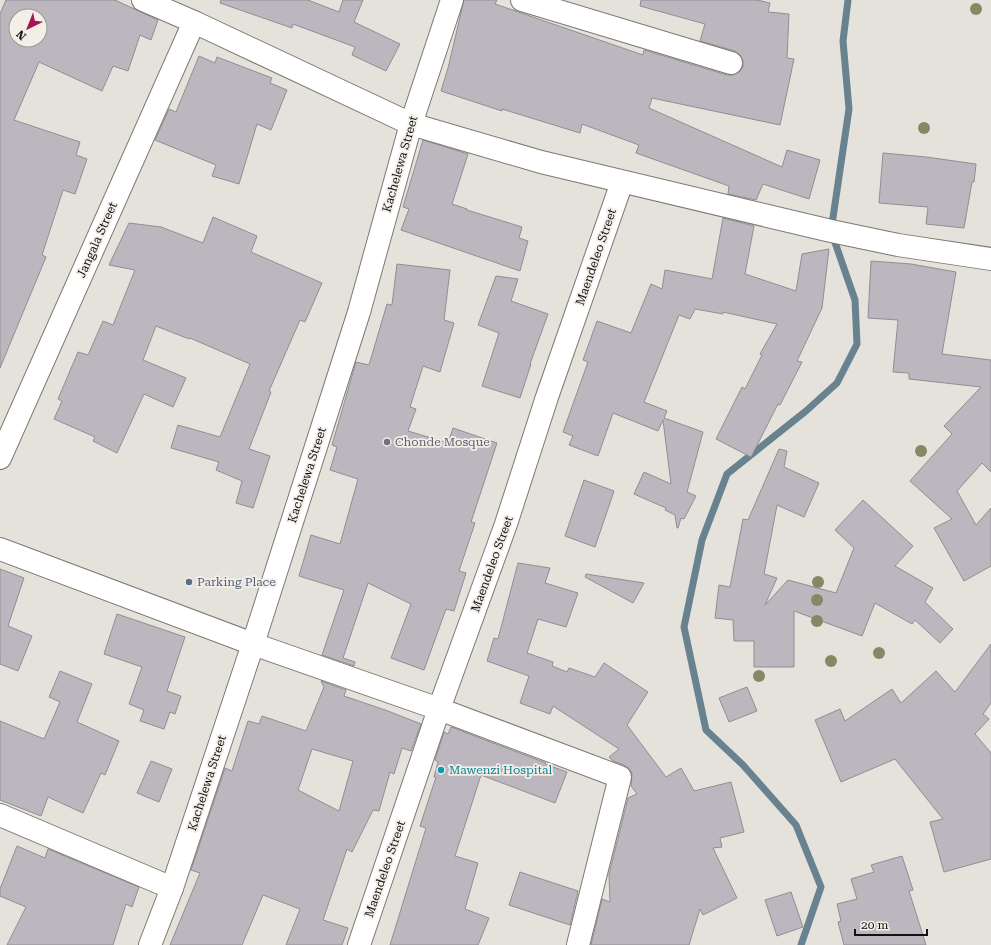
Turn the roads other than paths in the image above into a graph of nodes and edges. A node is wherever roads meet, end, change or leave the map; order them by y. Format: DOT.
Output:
graph roads {
  1 [pos="143,0"];
  2 [pos="452,0"];
  3 [pos="522,0"];
  4 [pos="194,22"];
  5 [pos="731,63"];
  6 [pos="411,124"];
  7 [pos="622,182"];
  8 [pos="991,259"];
  9 [pos="0,458"];
  10 [pos="0,549"];
  11 [pos="253,644"];
  12 [pos="439,709"];
  13 [pos="0,815"];
  14 [pos="172,888"];
  15 [pos="150,945"];
  16 [pos="359,945"];
  17 [pos="578,945"];
  1 -- 4 [label="street"];
  2 -- 6 [label="street, Kachelewa Street"];
  3 -- 5 [label="street"];
  4 -- 6 [label="street"];
  4 -- 9 [label="street, Jangala Street"];
  6 -- 7 [label="street"];
  6 -- 11 [label="street, Kachelewa Street"];
  7 -- 8 [label="street"];
  7 -- 12 [label="street, Maendeleo Street"];
  10 -- 11 [label="street"];
  11 -- 12 [label="street"];
  11 -- 14 [label="street, Kachelewa Street"];
  12 -- 16 [label="street, Maendeleo Street"];
  12 -- 17 [label="street"];
  13 -- 14 [label="street"];
  14 -- 15 [label="street, Kachelewa Street"];
}
